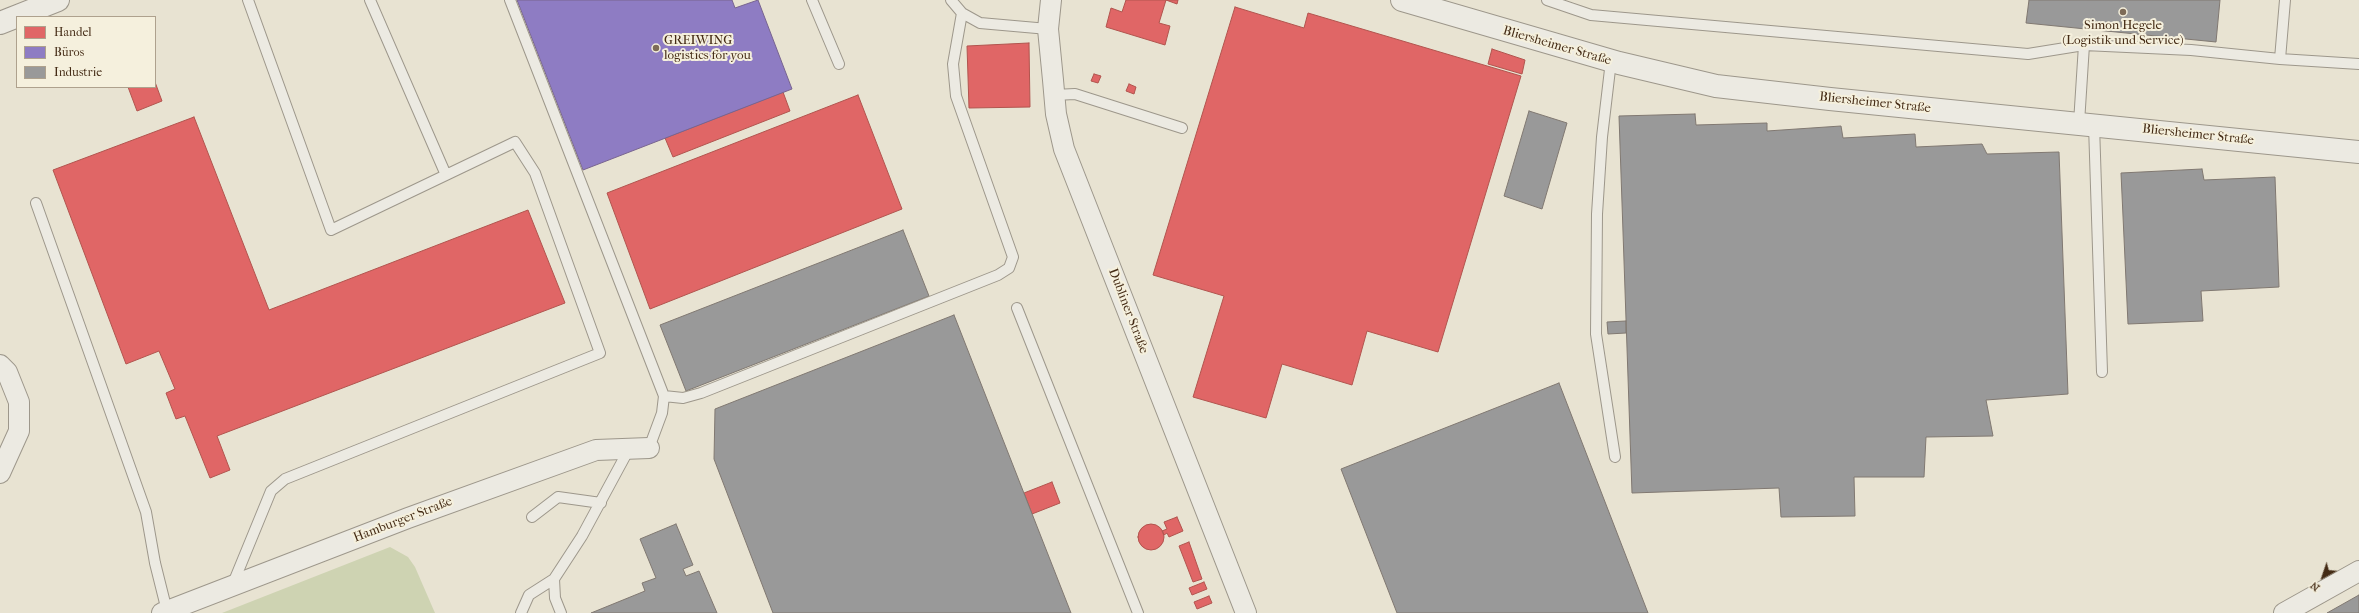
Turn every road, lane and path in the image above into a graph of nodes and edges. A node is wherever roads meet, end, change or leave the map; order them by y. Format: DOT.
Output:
graph roads {
  1 [pos="58,0"];
  2 [pos="248,0"];
  3 [pos="370,0"];
  4 [pos="510,0"];
  5 [pos="812,0"];
  6 [pos="951,0"];
  7 [pos="1051,0"];
  8 [pos="1402,0"];
  9 [pos="1546,0"];
  10 [pos="2285,0"];
  11 [pos="962,12"];
  12 [pos="18,16"];
  13 [pos="16,17"];
  14 [pos="0,23"];
  15 [pos="1048,28"];
  16 [pos="2084,45"];
  17 [pos="2280,59"];
  18 [pos="1611,61"];
  19 [pos="839,64"];
  20 [pos="2359,64"];
  21 [pos="1054,95"];
  22 [pos="2086,124"];
  23 [pos="1182,128"];
  24 [pos="2359,152"];
  25 [pos="446,175"];
  26 [pos="36,203"];
  27 [pos="1017,308"];
  28 [pos="0,365"];
  29 [pos="2102,372"];
  30 [pos="664,396"];
  31 [pos="649,448"];
  32 [pos="629,449"];
  33 [pos="1615,457"];
  34 [pos="0,472"];
  35 [pos="601,503"];
  36 [pos="532,517"];
  37 [pos="2359,571"];
  38 [pos="554,579"];
  39 [pos="232,586"];
  40 [pos="164,612"];
  41 [pos="521,613"];
  42 [pos="561,613"];
  43 [pos="1138,613"];
  44 [pos="1246,613"];
  45 [pos="2284,613"];
  1 -- 12 [label="street"];
  2 -- 25 [label="lane"];
  3 -- 25 [label="lane"];
  4 -- 30 [label="lane"];
  5 -- 19 [label="lane"];
  6 -- 11 [label="lane"];
  7 -- 15 [label="street, Dubliner Straße"];
  8 -- 18 [label="street, Bliersheimer Straße"];
  9 -- 16 [label="lane"];
  10 -- 17 [label="lane"];
  11 -- 15 [label="lane"];
  11 -- 30 [label="lane"];
  13 -- 14 [label="street"];
  15 -- 21 [label="street, Dubliner Straße"];
  16 -- 17 [label="lane"];
  16 -- 22 [label="lane"];
  17 -- 20 [label="lane"];
  18 -- 22 [label="street, Bliersheimer Straße"];
  18 -- 33 [label="lane"];
  21 -- 23 [label="lane"];
  21 -- 44 [label="street, Dubliner Straße"];
  22 -- 24 [label="street, Bliersheimer Straße"];
  22 -- 29 [label="lane"];
  25 -- 39 [label="lane"];
  26 -- 40 [label="lane"];
  27 -- 43 [label="lane"];
  28 -- 34 [label="street"];
  30 -- 31 [label="lane"];
  31 -- 32 [label="street, Hamburger Straße"];
  32 -- 35 [label="lane"];
  32 -- 39 [label="street, Hamburger Straße"];
  35 -- 36 [label="lane"];
  35 -- 38 [label="lane"];
  37 -- 45 [label="street"];
  38 -- 41 [label="lane"];
  38 -- 42 [label="lane"];
  39 -- 40 [label="street, Hamburger Straße"];
}
